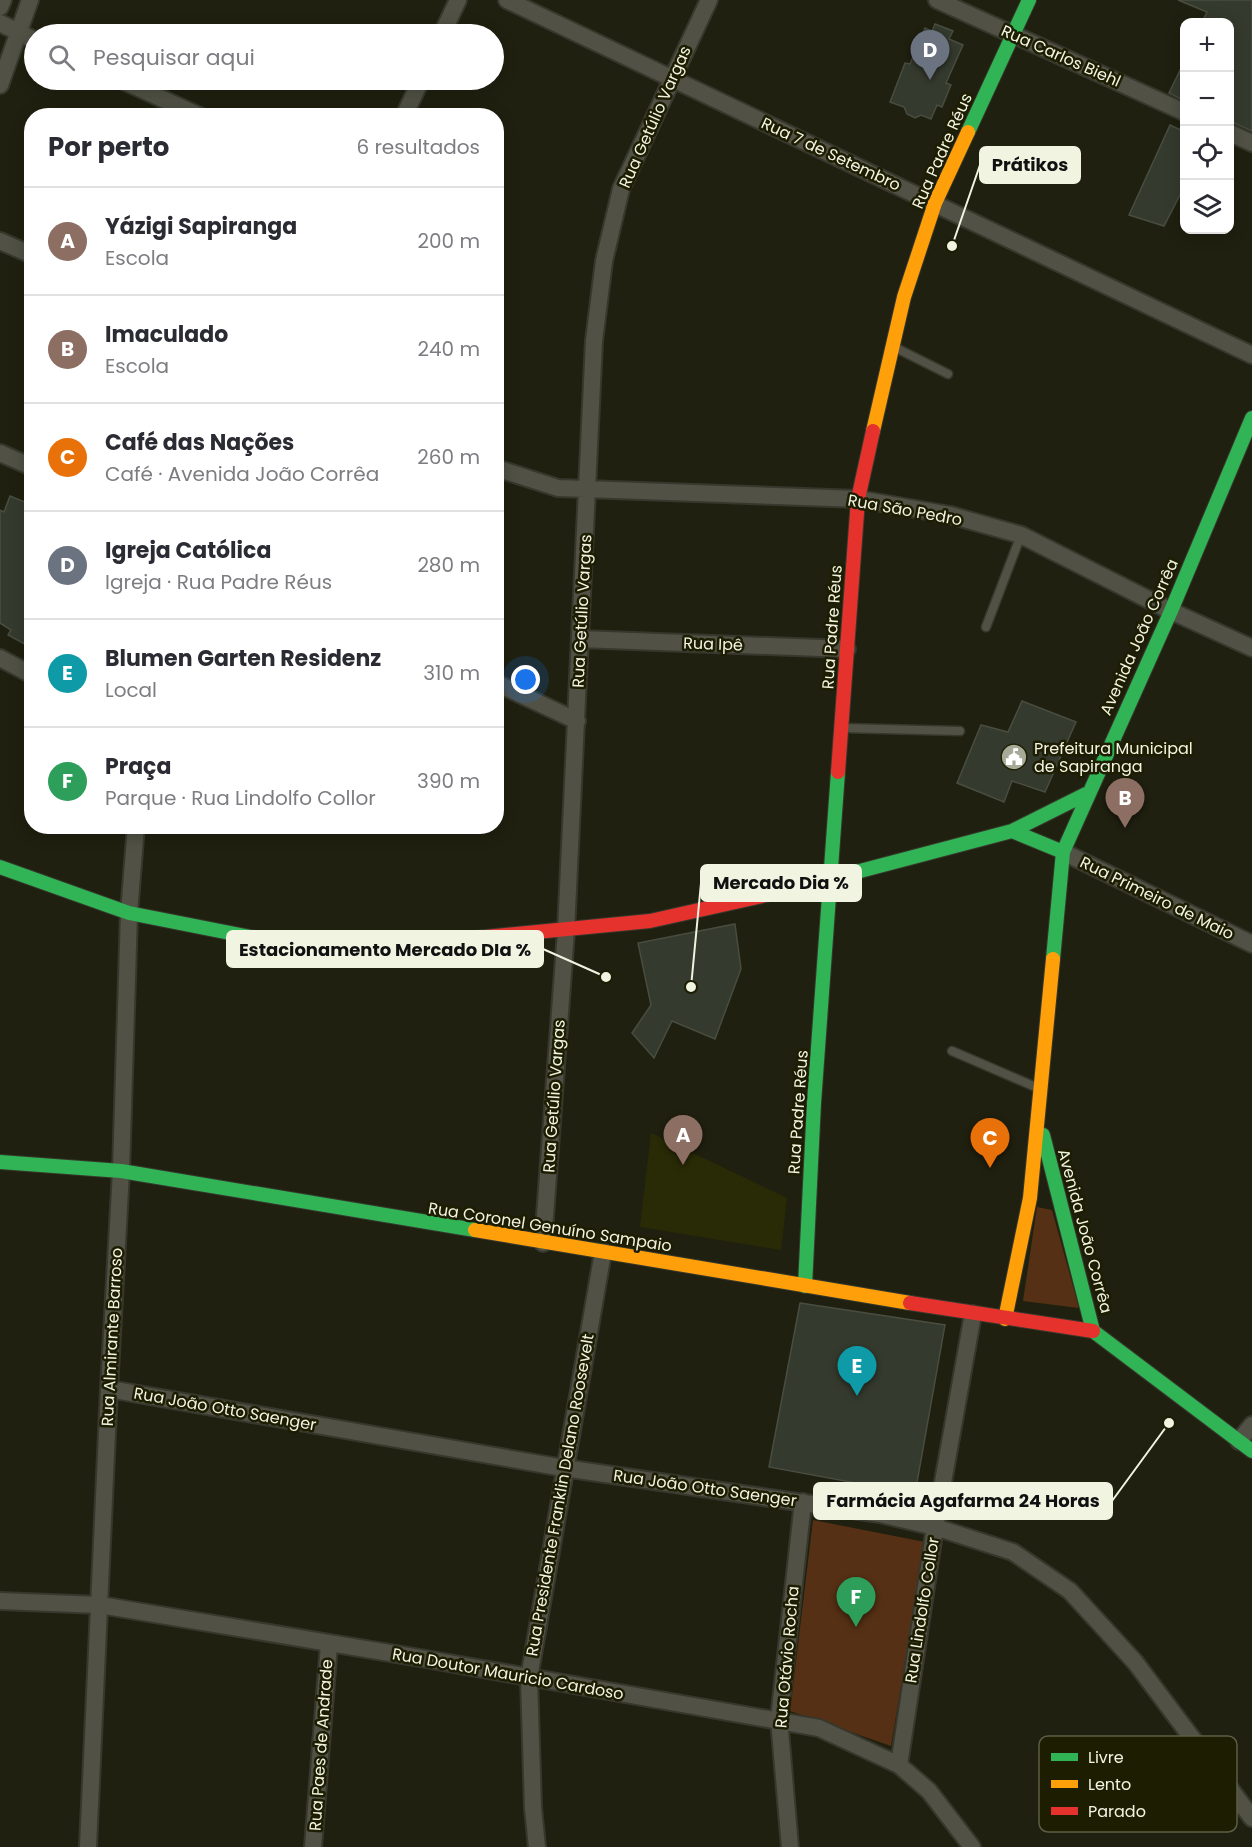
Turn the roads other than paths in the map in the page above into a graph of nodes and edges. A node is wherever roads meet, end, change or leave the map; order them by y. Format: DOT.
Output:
graph roads {
  1 [pos="3,0"];
  2 [pos="30,0"];
  3 [pos="458,0"];
  4 [pos="507,0"];
  5 [pos="709,0"];
  6 [pos="937,0"];
  7 [pos="1029,0"];
  8 [pos="0,7"];
  9 [pos="0,23"];
  10 [pos="447,24"];
  11 [pos="19,33"];
  12 [pos="1013,34"];
  13 [pos="24,35"];
  14 [pos="672,78"];
  15 [pos="0,85"];
  16 [pos="143,90"];
  17 [pos="416,90"];
  18 [pos="182,108"];
  19 [pos="408,108"];
  20 [pos="1180,110"];
  21 [pos="1234,135"];
  22 [pos="1252,143"];
  23 [pos="935,203"];
  24 [pos="0,241"];
  25 [pos="24,252"];
  26 [pos="892,347"];
  27 [pos="1252,354"];
  28 [pos="948,374"];
  29 [pos="1252,418"];
  30 [pos="0,453"];
  31 [pos="24,464"];
  32 [pos="504,471"];
  33 [pos="588,490"];
  34 [pos="858,499"];
  35 [pos="1021,535"];
  36 [pos="1171,611"];
  37 [pos="986,627"];
  38 [pos="580,639"];
  39 [pos="1252,648"];
  40 [pos="847,649"];
  41 [pos="0,658"];
  42 [pos="24,671"];
  43 [pos="504,687"];
  44 [pos="577,721"];
  45 [pos="842,728"];
  46 [pos="960,731"];
  47 [pos="1086,794"];
  48 [pos="1012,831"];
  49 [pos="135,834"];
  50 [pos="1063,852"];
  51 [pos="0,867"];
  52 [pos="832,880"];
  53 [pos="129,913"];
  54 [pos="566,931"];
  55 [pos="1252,944"];
  56 [pos="952,1051"];
  57 [pos="1042,1089"];
  58 [pos="1040,1121"];
  59 [pos="0,1162"];
  60 [pos="122,1172"];
  61 [pos="1030,1198"];
  62 [pos="1058,1198"];
  63 [pos="543,1243"];
  64 [pos="603,1252"];
  65 [pos="805,1286"];
  66 [pos="973,1314"];
  67 [pos="1005,1319"];
  68 [pos="1093,1331"];
  69 [pos="109,1389"];
  70 [pos="1252,1425"];
  71 [pos="1246,1446"];
  72 [pos="564,1468"];
  73 [pos="803,1502"];
  74 [pos="935,1527"];
  75 [pos="0,1601"];
  76 [pos="100,1605"];
  77 [pos="329,1644"];
  78 [pos="529,1678"];
  79 [pos="778,1719"];
  80 [pos="1190,1736"];
  81 [pos="898,1765"];
  82 [pos="1237,1798"];
  83 [pos="1252,1818"];
  84 [pos="88,1847"];
  85 [pos="313,1847"];
  86 [pos="537,1847"];
  87 [pos="790,1847"];
  88 [pos="972,1847"];
  1 -- 8 [label="street"];
  2 -- 11 [label="street"];
  3 -- 10 [label="street"];
  4 -- 14 [label="street, Rua 7 de Setembro"];
  5 -- 14 [label="street, Rua Getúlio Vargas"];
  6 -- 12 [label="street, Rua Carlos Biehl"];
  7 -- 12 [label="main road, Rua Padre Réus"];
  9 -- 11 [label="street"];
  11 -- 13 [label="street"];
  11 -- 15 [label="street"];
  12 -- 20 [label="street, Rua Carlos Biehl"];
  12 -- 23 [label="main road, Rua Padre Réus"];
  14 -- 23 [label="street, Rua 7 de Setembro"];
  14 -- 33 [label="street, Rua Getúlio Vargas"];
  16 -- 18 [label="street"];
  17 -- 19 [label="street"];
  21 -- 22 [label="street"];
  23 -- 26 [label="main road, Rua Padre Réus"];
  23 -- 27 [label="street, Rua 7 de Setembro"];
  24 -- 25 [label="street"];
  26 -- 28 [label="lane"];
  26 -- 34 [label="main road, Rua Padre Réus"];
  29 -- 36 [label="main road, Avenida João Corrêa"];
  30 -- 31 [label="street"];
  32 -- 33 [label="street, Rua São Pedro"];
  33 -- 34 [label="street, Rua São Pedro"];
  33 -- 38 [label="street, Rua Getúlio Vargas"];
  34 -- 35 [label="street, Rua São Pedro"];
  34 -- 40 [label="main road, Rua Padre Réus"];
  35 -- 36 [label="street, Rua São Pedro"];
  35 -- 37 [label="lane"];
  36 -- 39 [label="street, Rua São Pedro"];
  36 -- 47 [label="main road, Avenida João Corrêa"];
  38 -- 40 [label="street, Rua Ipê"];
  38 -- 44 [label="street, Rua Getúlio Vargas"];
  40 -- 45 [label="main road, Rua Padre Réus"];
  41 -- 42 [label="street"];
  43 -- 44 [label="street"];
  44 -- 54 [label="street, Rua Getúlio Vargas"];
  45 -- 46 [label="lane"];
  45 -- 52 [label="main road, Rua Padre Réus"];
  47 -- 48 [label="main road"];
  47 -- 50 [label="main road, Avenida João Corrêa"];
  48 -- 50 [label="main road"];
  48 -- 52 [label="main road"];
  49 -- 53 [label="street, Rua Almirante Barroso"];
  50 -- 55 [label="street, Rua Primeiro de Maio"];
  50 -- 57 [label="main road, Avenida João Corrêa"];
  51 -- 53 [label="main road"];
  52 -- 54 [label="main road"];
  52 -- 65 [label="main road, Rua Padre Réus"];
  53 -- 54 [label="main road"];
  53 -- 60 [label="street, Rua Almirante Barroso"];
  54 -- 63 [label="street, Rua Getúlio Vargas"];
  56 -- 57 [label="lane"];
  57 -- 58 [label="main road, Avenida João Corrêa"];
  58 -- 61 [label="main road, Avenida João Corrêa"];
  58 -- 62 [label="main road, Avenida João Corrêa"];
  59 -- 60 [label="main road, Rua Coronel Genuíno Sampaio"];
  60 -- 63 [label="main road, Rua Coronel Genuíno Sampaio"];
  60 -- 69 [label="street, Rua Almirante Barroso"];
  61 -- 62 [label="main road"];
  61 -- 67 [label="main road, Avenida João Corrêa"];
  62 -- 68 [label="main road, Avenida João Corrêa"];
  63 -- 64 [label="main road, Rua Coronel Genuíno Sampaio"];
  64 -- 65 [label="main road, Rua Coronel Genuíno Sampaio"];
  64 -- 72 [label="street, Rua Presidente Franklin Delano Roosevelt"];
  65 -- 66 [label="main road, Rua Coronel Genuíno Sampaio"];
  66 -- 67 [label="main road, Rua Coronel Genuíno Sampaio"];
  66 -- 74 [label="street, Rua Lindolfo Collor"];
  67 -- 68 [label="main road, Rua Coronel Genuíno Sampaio"];
  68 -- 71 [label="main road, Avenida João Corrêa"];
  69 -- 72 [label="street, Rua João Otto Saenger"];
  69 -- 76 [label="street, Rua Almirante Barroso"];
  70 -- 71 [label="street"];
  72 -- 73 [label="street, Rua João Otto Saenger"];
  72 -- 78 [label="street, Rua Presidente Franklin Delano Roosevelt"];
  73 -- 74 [label="street, Rua João Otto Saenger"];
  73 -- 79 [label="street, Rua Otávio Rocha"];
  74 -- 80 [label="street, Rua João Otto Saenger"];
  74 -- 81 [label="street, Rua Lindolfo Collor"];
  75 -- 76 [label="street, Rua Doutor Mauricio Cardoso"];
  76 -- 77 [label="street, Rua Doutor Mauricio Cardoso"];
  76 -- 84 [label="street, Rua Almirante Barroso"];
  77 -- 78 [label="street, Rua Doutor Mauricio Cardoso"];
  77 -- 85 [label="street, Rua Paes de Andrade"];
  78 -- 79 [label="street, Rua Doutor Mauricio Cardoso"];
  78 -- 86 [label="street, Rua Presidente Franklin Delano Roosevelt"];
  79 -- 81 [label="street, Rua Doutor Mauricio Cardoso"];
  79 -- 87 [label="street, Rua Otávio Rocha"];
  81 -- 88 [label="street, Rua Doutor Mauricio Cardoso"];
  82 -- 83 [label="street, Rua João Otto Saenger"];
}
